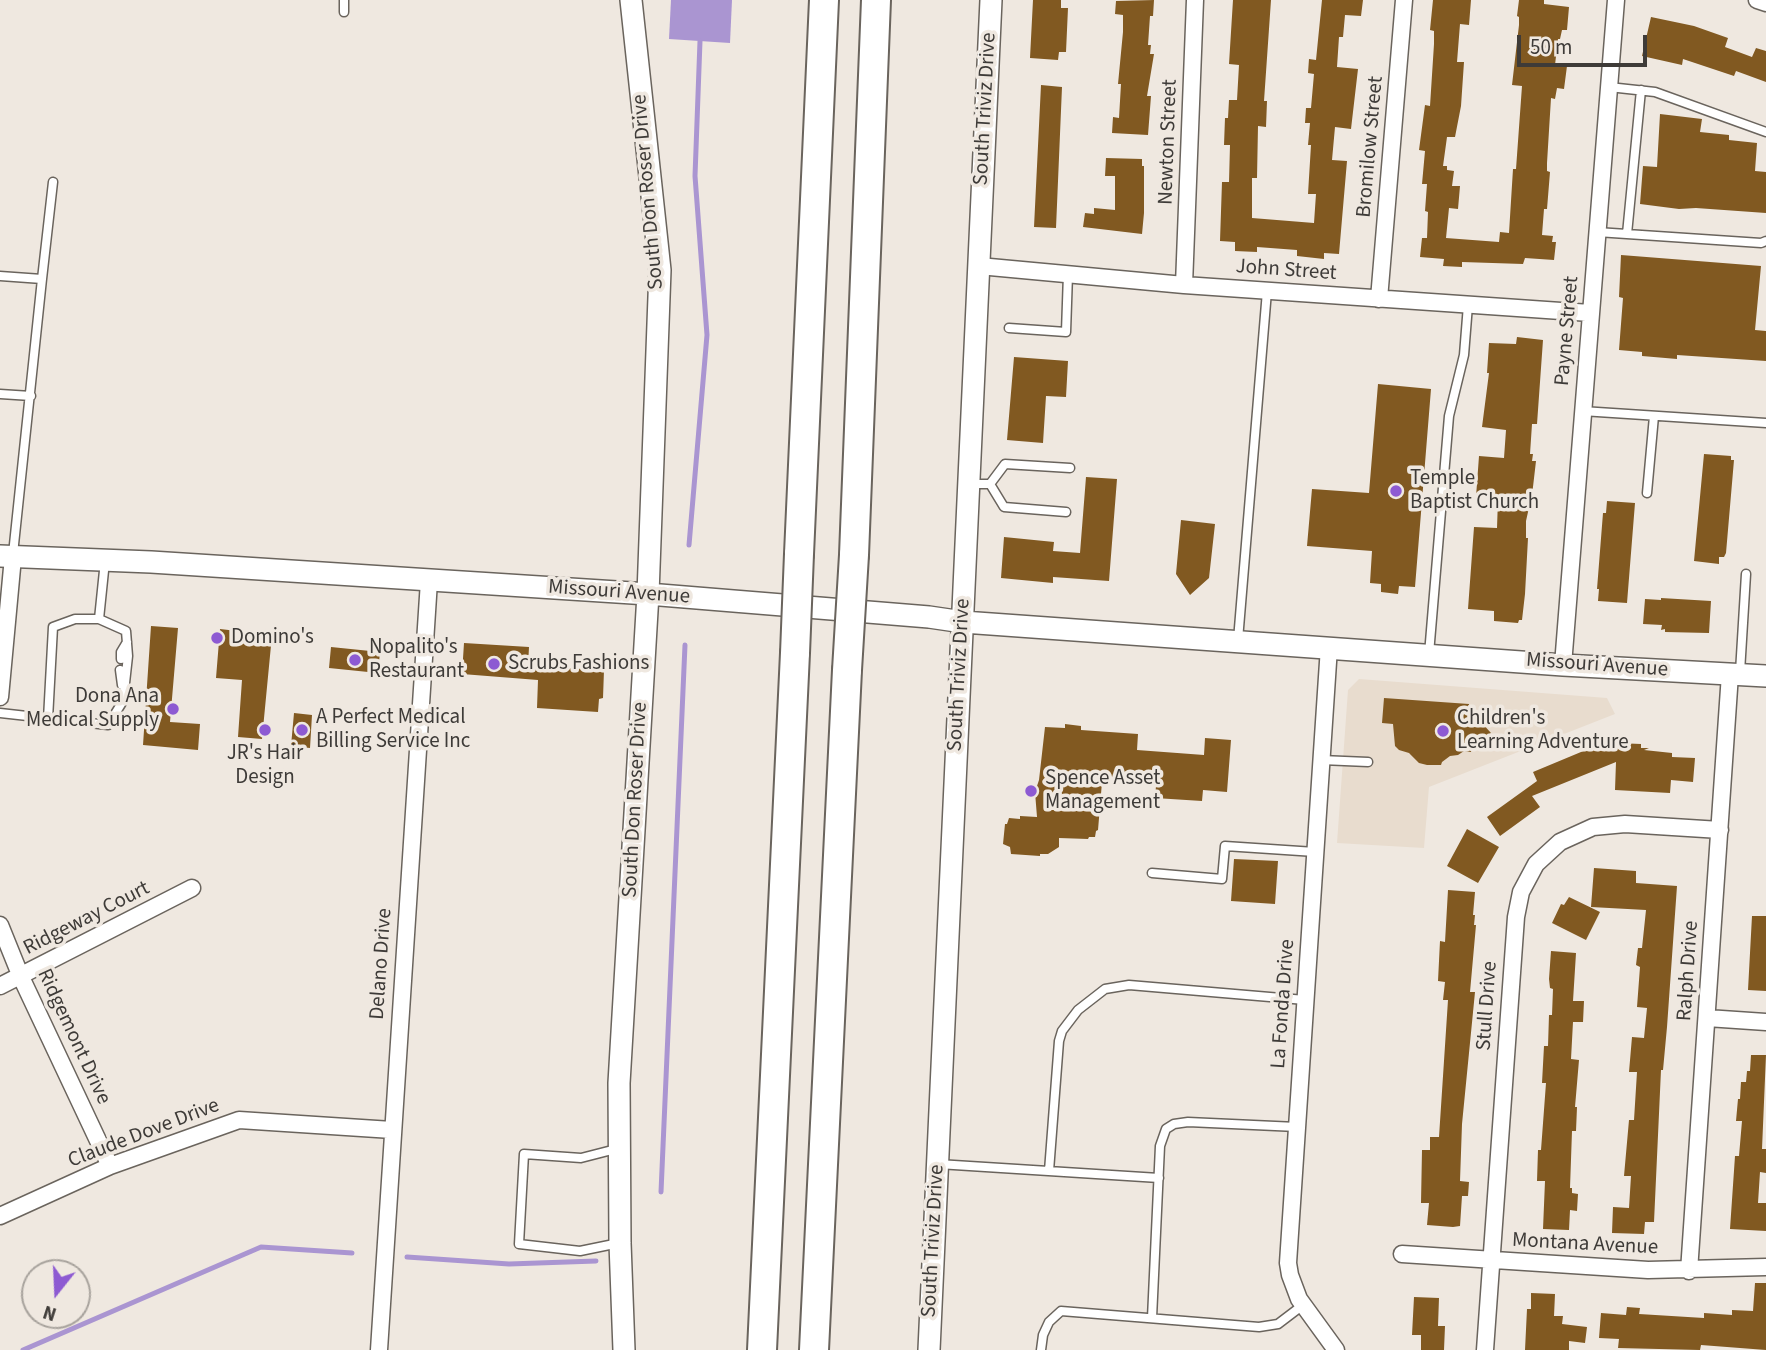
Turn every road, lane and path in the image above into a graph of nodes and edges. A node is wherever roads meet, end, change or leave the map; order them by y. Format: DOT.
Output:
graph roads {
  1 [pos="344,0"];
  2 [pos="631,0"];
  3 [pos="824,0"];
  4 [pos="876,0"];
  5 [pos="991,0"];
  6 [pos="1195,0"];
  7 [pos="1404,0"];
  8 [pos="1616,0"];
  9 [pos="1757,0"];
  10 [pos="1766,3"];
  11 [pos="344,12"];
  12 [pos="1609,87"];
  13 [pos="1642,90"];
  14 [pos="1766,132"];
  15 [pos="52,182"];
  16 [pos="1597,232"];
  17 [pos="1628,234"];
  18 [pos="1766,241"];
  19 [pos="979,266"];
  20 [pos="1068,274"];
  21 [pos="0,276"];
  22 [pos="42,279"];
  23 [pos="1184,285"];
  24 [pos="1267,291"];
  25 [pos="1379,299"];
  26 [pos="1468,304"];
  27 [pos="1590,313"];
  28 [pos="1009,328"];
  29 [pos="0,394"];
  30 [pos="31,396"];
  31 [pos="1583,411"];
  32 [pos="1654,416"];
  33 [pos="1766,423"];
  34 [pos="1070,468"];
  35 [pos="980,484"];
  36 [pos="1647,493"];
  37 [pos="1066,512"];
  38 [pos="6,557"];
  39 [pos="105,561"];
  40 [pos="1746,574"];
  41 [pos="429,581"];
  42 [pos="648,594"];
  43 [pos="99,618"];
  44 [pos="963,622"];
  45 [pos="1238,640"];
  46 [pos="127,642"];
  47 [pos="1329,647"];
  48 [pos="1429,654"];
  49 [pos="121,659"];
  50 [pos="1563,665"];
  51 [pos="120,670"];
  52 [pos="1735,674"];
  53 [pos="1766,677"];
  54 [pos="124,691"];
  55 [pos="0,697"];
  56 [pos="0,713"];
  57 [pos="48,719"];
  58 [pos="1321,760"];
  59 [pos="1368,762"];
  60 [pos="1720,830"];
  61 [pos="1315,852"];
  62 [pos="1152,873"];
  63 [pos="192,888"];
  64 [pos="0,925"];
  65 [pos="21,977"];
  66 [pos="0,986"];
  67 [pos="1305,1000"];
  68 [pos="1707,1018"];
  69 [pos="1766,1022"];
  70 [pos="1297,1127"];
  71 [pos="392,1130"];
  72 [pos="619,1149"];
  73 [pos="938,1164"];
  74 [pos="110,1166"];
  75 [pos="1049,1171"];
  76 [pos="1158,1178"];
  77 [pos="0,1216"];
  78 [pos="620,1243"];
  79 [pos="1402,1254"];
  80 [pos="1491,1261"];
  81 [pos="1766,1267"];
  82 [pos="1689,1270"];
  83 [pos="1303,1305"];
  84 [pos="1152,1318"];
  85 [pos="379,1350"];
  86 [pos="624,1350"];
  87 [pos="762,1350"];
  88 [pos="814,1350"];
  89 [pos="929,1350"];
  90 [pos="1041,1350"];
  91 [pos="1336,1350"];
  92 [pos="1485,1350"];
  1 -- 11 [label="lane"];
  2 -- 42 [label="street, South Don Roser Drive"];
  3 -- 87 [label="highway, bridge"];
  4 -- 88 [label="highway, bridge"];
  5 -- 19 [label="street, South Triviz Drive"];
  6 -- 23 [label="street, Newton Street"];
  7 -- 25 [label="street, Bromilow Street"];
  8 -- 12 [label="street, Payne Street"];
  9 -- 10 [label="street"];
  12 -- 13 [label="lane"];
  12 -- 16 [label="street, Payne Street"];
  13 -- 14 [label="lane"];
  13 -- 17 [label="lane"];
  15 -- 22 [label="lane"];
  16 -- 17 [label="lane"];
  16 -- 27 [label="street, Payne Street"];
  17 -- 18 [label="lane"];
  19 -- 20 [label="street, John Street"];
  19 -- 35 [label="street, South Triviz Drive"];
  20 -- 23 [label="street, John Street"];
  20 -- 28 [label="lane"];
  21 -- 22 [label="lane"];
  22 -- 30 [label="lane"];
  23 -- 24 [label="street, John Street"];
  24 -- 25 [label="street, John Street"];
  24 -- 45 [label="lane"];
  25 -- 26 [label="street, John Street"];
  26 -- 27 [label="street, John Street"];
  26 -- 48 [label="lane"];
  27 -- 31 [label="street, Payne Street"];
  29 -- 30 [label="lane"];
  30 -- 38 [label="lane"];
  31 -- 32 [label="lane"];
  31 -- 50 [label="street, Payne Street"];
  32 -- 33 [label="lane"];
  32 -- 36 [label="lane"];
  34 -- 35 [label="lane"];
  35 -- 37 [label="lane"];
  35 -- 44 [label="street, South Triviz Drive"];
  38 -- 39 [label="street, Missouri Avenue"];
  38 -- 55 [label="street"];
  39 -- 41 [label="street, Missouri Avenue"];
  39 -- 43 [label="lane"];
  40 -- 52 [label="lane"];
  41 -- 42 [label="street, Missouri Avenue"];
  41 -- 71 [label="street, Delano Drive"];
  42 -- 44 [label="street, Missouri Avenue"];
  42 -- 72 [label="street, South Don Roser Drive"];
  43 -- 46 [label="lane"];
  43 -- 57 [label="lane"];
  44 -- 45 [label="street, Missouri Avenue"];
  44 -- 73 [label="street, South Triviz Drive"];
  45 -- 47 [label="street, Missouri Avenue"];
  46 -- 49 [label="lane"];
  46 -- 54 [label="lane"];
  47 -- 48 [label="street, Missouri Avenue"];
  47 -- 58 [label="street, La Fonda Drive"];
  48 -- 50 [label="street, Missouri Avenue"];
  50 -- 52 [label="street, Missouri Avenue"];
  51 -- 54 [label="lane"];
  52 -- 53 [label="street, Missouri Avenue"];
  52 -- 60 [label="street, Ralph Drive"];
  54 -- 57 [label="lane"];
  56 -- 57 [label="lane"];
  58 -- 59 [label="lane"];
  58 -- 61 [label="street, La Fonda Drive"];
  60 -- 68 [label="street, Ralph Drive"];
  60 -- 80 [label="street, Stull Drive"];
  61 -- 62 [label="lane"];
  61 -- 67 [label="street, La Fonda Drive"];
  63 -- 65 [label="street, Ridgeway Court"];
  64 -- 65 [label="street, Ridgemont Drive"];
  65 -- 66 [label="street, Ridgeway Court"];
  65 -- 74 [label="street, Ridgemont Drive"];
  67 -- 70 [label="street, La Fonda Drive"];
  67 -- 75 [label="lane"];
  68 -- 69 [label="street"];
  68 -- 82 [label="street, Ralph Drive"];
  70 -- 76 [label="lane"];
  70 -- 83 [label="street, La Fonda Drive"];
  71 -- 74 [label="street, Claude Dove Drive"];
  71 -- 85 [label="street, Delano Drive"];
  72 -- 78 [label="street, South Don Roser Drive"];
  72 -- 78 [label="lane"];
  73 -- 75 [label="lane"];
  73 -- 89 [label="street, South Triviz Drive"];
  74 -- 77 [label="street, Claude Dove Drive"];
  75 -- 76 [label="lane"];
  76 -- 84 [label="lane"];
  78 -- 86 [label="street, South Don Roser Drive"];
  79 -- 80 [label="street, Montana Avenue"];
  80 -- 82 [label="street, Montana Avenue"];
  80 -- 92 [label="street, Stull Drive"];
  81 -- 82 [label="street, Montana Avenue"];
  83 -- 84 [label="lane"];
  83 -- 91 [label="street, La Fonda Drive"];
  84 -- 90 [label="lane"];
}
